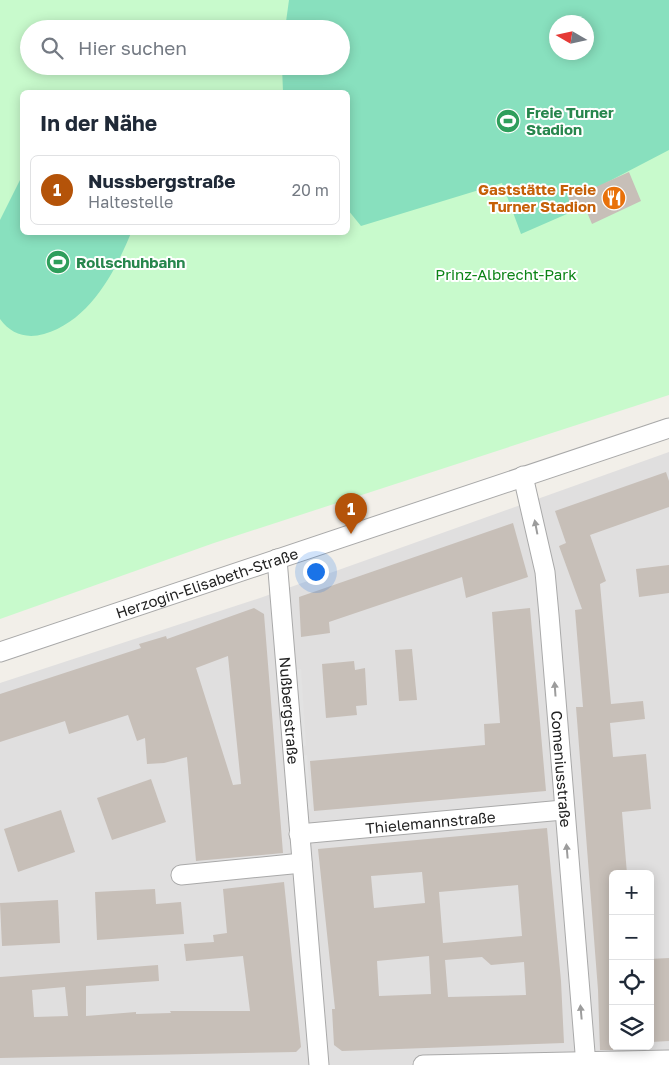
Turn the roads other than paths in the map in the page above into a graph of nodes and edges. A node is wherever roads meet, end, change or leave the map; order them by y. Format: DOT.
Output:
graph roads {
  1 [pos="669,428"];
  2 [pos="523,476"];
  3 [pos="276,559"];
  4 [pos="0,652"];
  5 [pos="563,810"];
  6 [pos="299,834"];
  7 [pos="302,863"];
  8 [pos="181,875"];
  9 [pos="669,1060"];
  10 [pos="585,1063"];
  11 [pos="319,1065"];
  12 [pos="423,1065"];
  1 -- 2 [label="street, Herzogin-Elisabeth-Straße"];
  2 -- 3 [label="street, Herzogin-Elisabeth-Straße"];
  5 -- 2 [label="street, Comeniusstraße, one-way"];
  3 -- 4 [label="street, Herzogin-Elisabeth-Straße"];
  3 -- 6 [label="street, Nußbergstraße"];
  5 -- 6 [label="street, Thielemannstraße"];
  10 -- 5 [label="street, Comeniusstraße, one-way"];
  6 -- 7 [label="street, Nußbergstraße"];
  7 -- 8 [label="street"];
  7 -- 11 [label="street, Nußbergstraße"];
  9 -- 10 [label="street"];
  10 -- 12 [label="street"];
}
